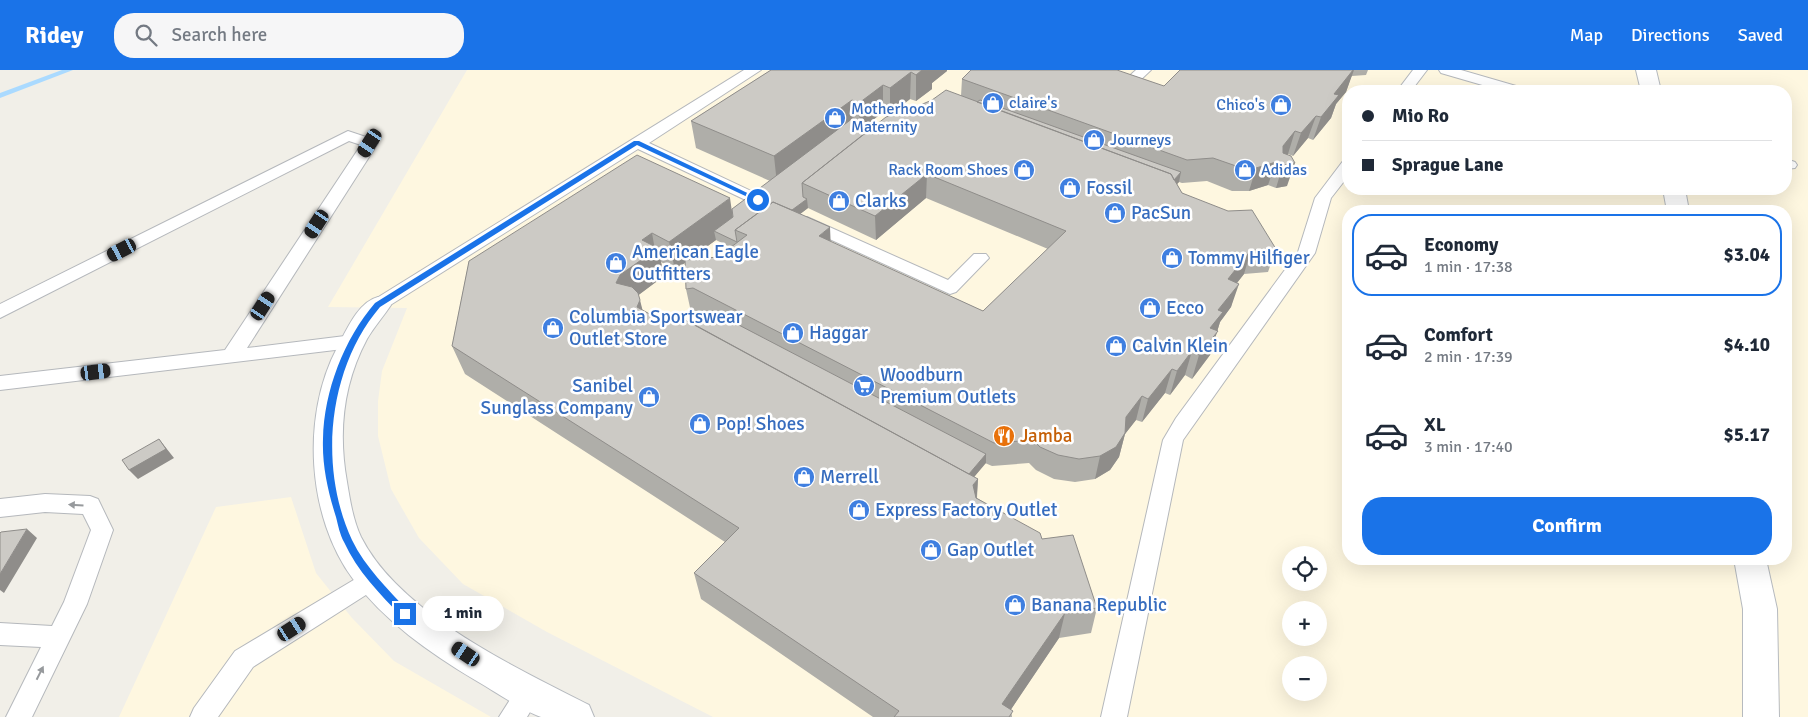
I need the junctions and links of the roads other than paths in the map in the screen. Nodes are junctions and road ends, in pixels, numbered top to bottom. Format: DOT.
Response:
graph roads {
  1 [pos="754,70"];
  2 [pos="1085,70"];
  3 [pos="1144,70"];
  4 [pos="1420,70"];
  5 [pos="1446,70"];
  6 [pos="1646,70"];
  7 [pos="1409,85"];
  8 [pos="1497,85"];
  9 [pos="1650,85"];
  10 [pos="637,142"];
  11 [pos="1342,174"];
  12 [pos="758,200"];
  13 [pos="796,217"];
  14 [pos="980,258"];
  15 [pos="378,305"];
  16 [pos="0,312"];
  17 [pos="352,342"];
  18 [pos="232,355"];
  19 [pos="0,383"];
  20 [pos="0,508"];
  21 [pos="1751,565"];
  22 [pos="372,579"];
  23 [pos="0,634"];
  24 [pos="59,637"];
  25 [pos="529,692"];
  26 [pos="18,717"];
  27 [pos="203,717"];
  28 [pos="512,717"];
  29 [pos="576,717"];
  30 [pos="1114,717"];
  31 [pos="1761,717"];
  1 -- 10 [label="lane"];
  2 -- 3 [label="lane"];
  4 -- 7 [label="lane"];
  5 -- 8 [label="lane"];
  6 -- 9 [label="street"];
  10 -- 12 [label="lane"];
  10 -- 15 [label="lane"];
  11 -- 30 [label="lane"];
  13 -- 14 [label="lane"];
  15 -- 17 [label="street"];
  16 -- 18 [label="lane"];
  17 -- 18 [label="lane"];
  17 -- 22 [label="street"];
  18 -- 19 [label="lane"];
  24 -- 20 [label="lane, one-way"];
  21 -- 31 [label="street"];
  22 -- 25 [label="street"];
  22 -- 27 [label="lane"];
  23 -- 24 [label="lane"];
  26 -- 24 [label="lane, one-way"];
  25 -- 28 [label="lane"];
  25 -- 29 [label="street"];
}
